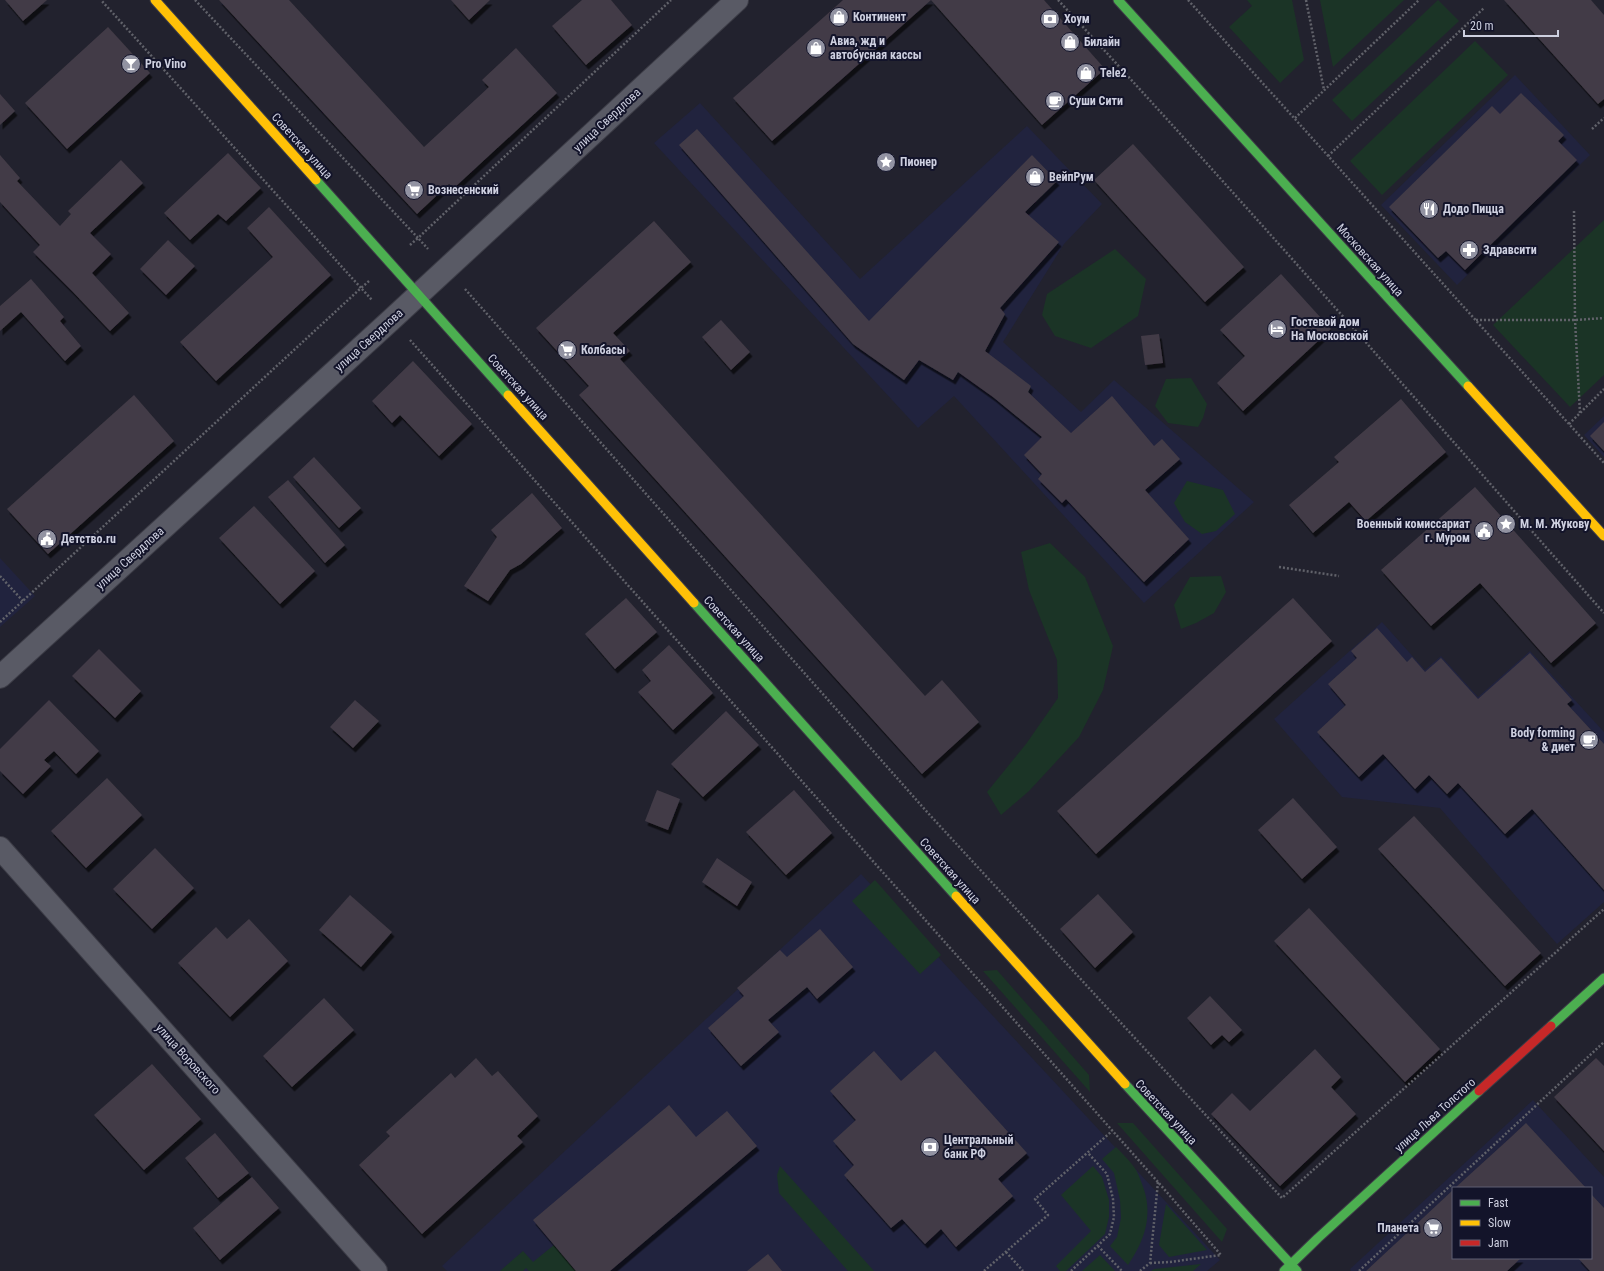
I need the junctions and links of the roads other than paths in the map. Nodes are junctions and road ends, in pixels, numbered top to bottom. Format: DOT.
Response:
graph roads {
  1 [pos="155,0"];
  2 [pos="737,0"];
  3 [pos="1118,0"];
  4 [pos="419,294"];
  5 [pos="1604,536"];
  6 [pos="0,678"];
  7 [pos="0,848"];
  8 [pos="1604,978"];
  9 [pos="1294,1268"];
  10 [pos="376,1271"];
  11 [pos="1284,1271"];
  1 -- 4 [label="street, Советская улица"];
  2 -- 4 [label="street, улица Свердлова"];
  3 -- 5 [label="street, Московская улица"];
  4 -- 6 [label="street, улица Свердлова"];
  4 -- 9 [label="street, Советская улица"];
  7 -- 10 [label="street, улица Воровского"];
  8 -- 9 [label="street, улица Льва Толстого"];
  9 -- 11 [label="street, улица Льва Толстого"];
}
